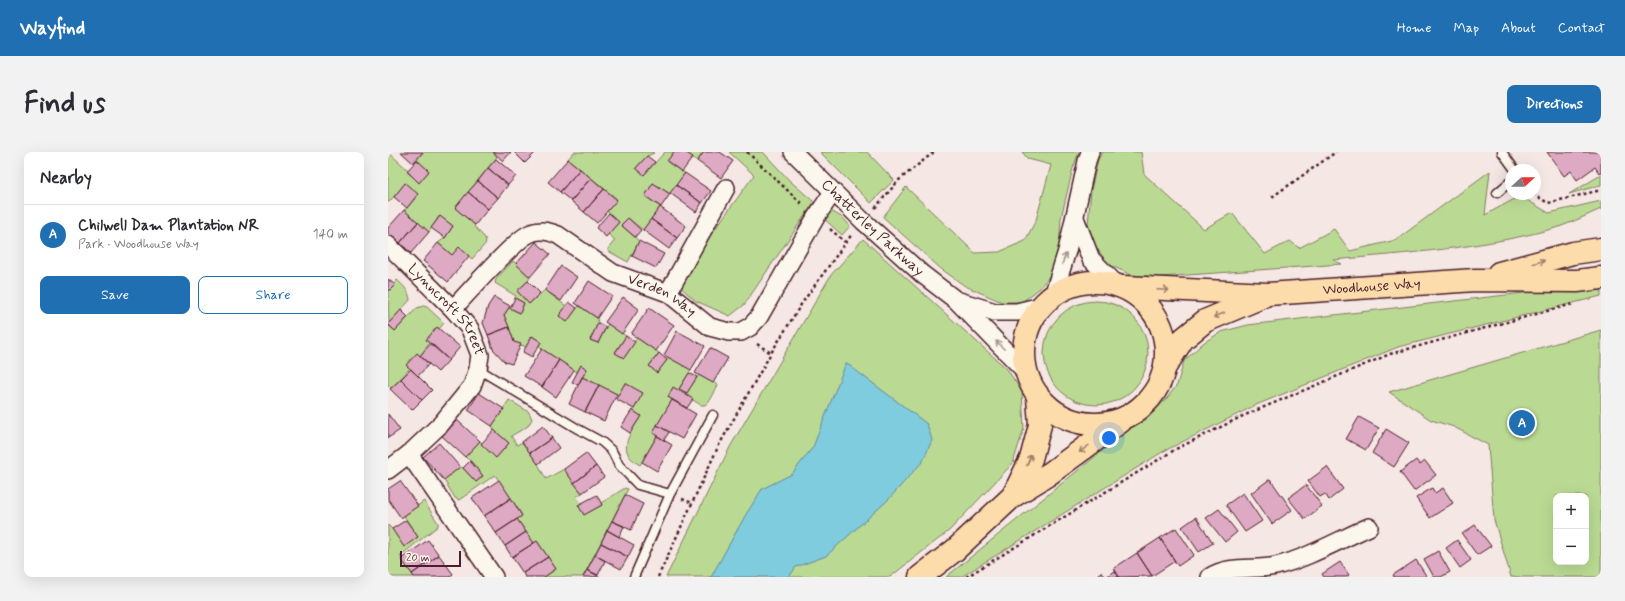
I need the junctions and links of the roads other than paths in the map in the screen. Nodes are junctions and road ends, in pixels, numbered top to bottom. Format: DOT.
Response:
graph roads {
  1 [pos="792,152"];
  2 [pos="1090,152"];
  3 [pos="1502,152"];
  4 [pos="1511,164"];
  5 [pos="1505,186"];
  6 [pos="726,188"];
  7 [pos="833,192"];
  8 [pos="1497,193"];
  9 [pos="1076,218"];
  10 [pos="388,245"];
  11 [pos="1601,249"];
  12 [pos="1601,278"];
  13 [pos="1475,280"];
  14 [pos="1120,286"];
  15 [pos="668,293"];
  16 [pos="1268,294"];
  17 [pos="957,300"];
  18 [pos="1047,301"];
  19 [pos="453,309"];
  20 [pos="1166,367"];
  21 [pos="478,369"];
  22 [pos="1027,373"];
  23 [pos="1038,397"];
  24 [pos="713,414"];
  25 [pos="1126,418"];
  26 [pos="409,454"];
  27 [pos="388,470"];
  28 [pos="670,494"];
  29 [pos="1013,496"];
  30 [pos="1369,527"];
  31 [pos="494,577"];
  32 [pos="634,577"];
  33 [pos="920,577"];
  34 [pos="1210,577"];
  1 -- 7 [label="street, Chatterley Parkway"];
  2 -- 9 [label="street"];
  3 -- 4 [label="lane"];
  5 -- 8 [label="lane"];
  6 -- 15 [label="street"];
  7 -- 15 [label="street, Verden Way"];
  7 -- 17 [label="street, Chatterley Parkway"];
  9 -- 14 [label="street"];
  18 -- 9 [label="street, one-way"];
  10 -- 19 [label="street, Lynncroft Street"];
  13 -- 11 [label="main road, Woodhouse Way, one-way"];
  12 -- 13 [label="main road, Woodhouse Way"];
  13 -- 16 [label="main road, Woodhouse Way"];
  14 -- 16 [label="main road, Woodhouse Way, one-way"];
  14 -- 18 [label="main road"];
  14 -- 20 [label="main road"];
  15 -- 19 [label="street, Verden Way"];
  16 -- 20 [label="main road, Woodhouse Way, one-way"];
  17 -- 18 [label="street"];
  22 -- 17 [label="street, one-way"];
  18 -- 22 [label="main road"];
  19 -- 21 [label="street, Lynncroft Street"];
  20 -- 25 [label="main road"];
  21 -- 26 [label="street, Lynncroft Street"];
  21 -- 28 [label="lane"];
  22 -- 23 [label="main road"];
  23 -- 25 [label="main road"];
  29 -- 23 [label="main road, one-way"];
  24 -- 28 [label="lane"];
  25 -- 29 [label="main road, one-way"];
  26 -- 27 [label="street, Lynncroft Street"];
  26 -- 31 [label="street"];
  28 -- 32 [label="lane"];
  29 -- 33 [label="main road"];
  30 -- 34 [label="street"];
}
